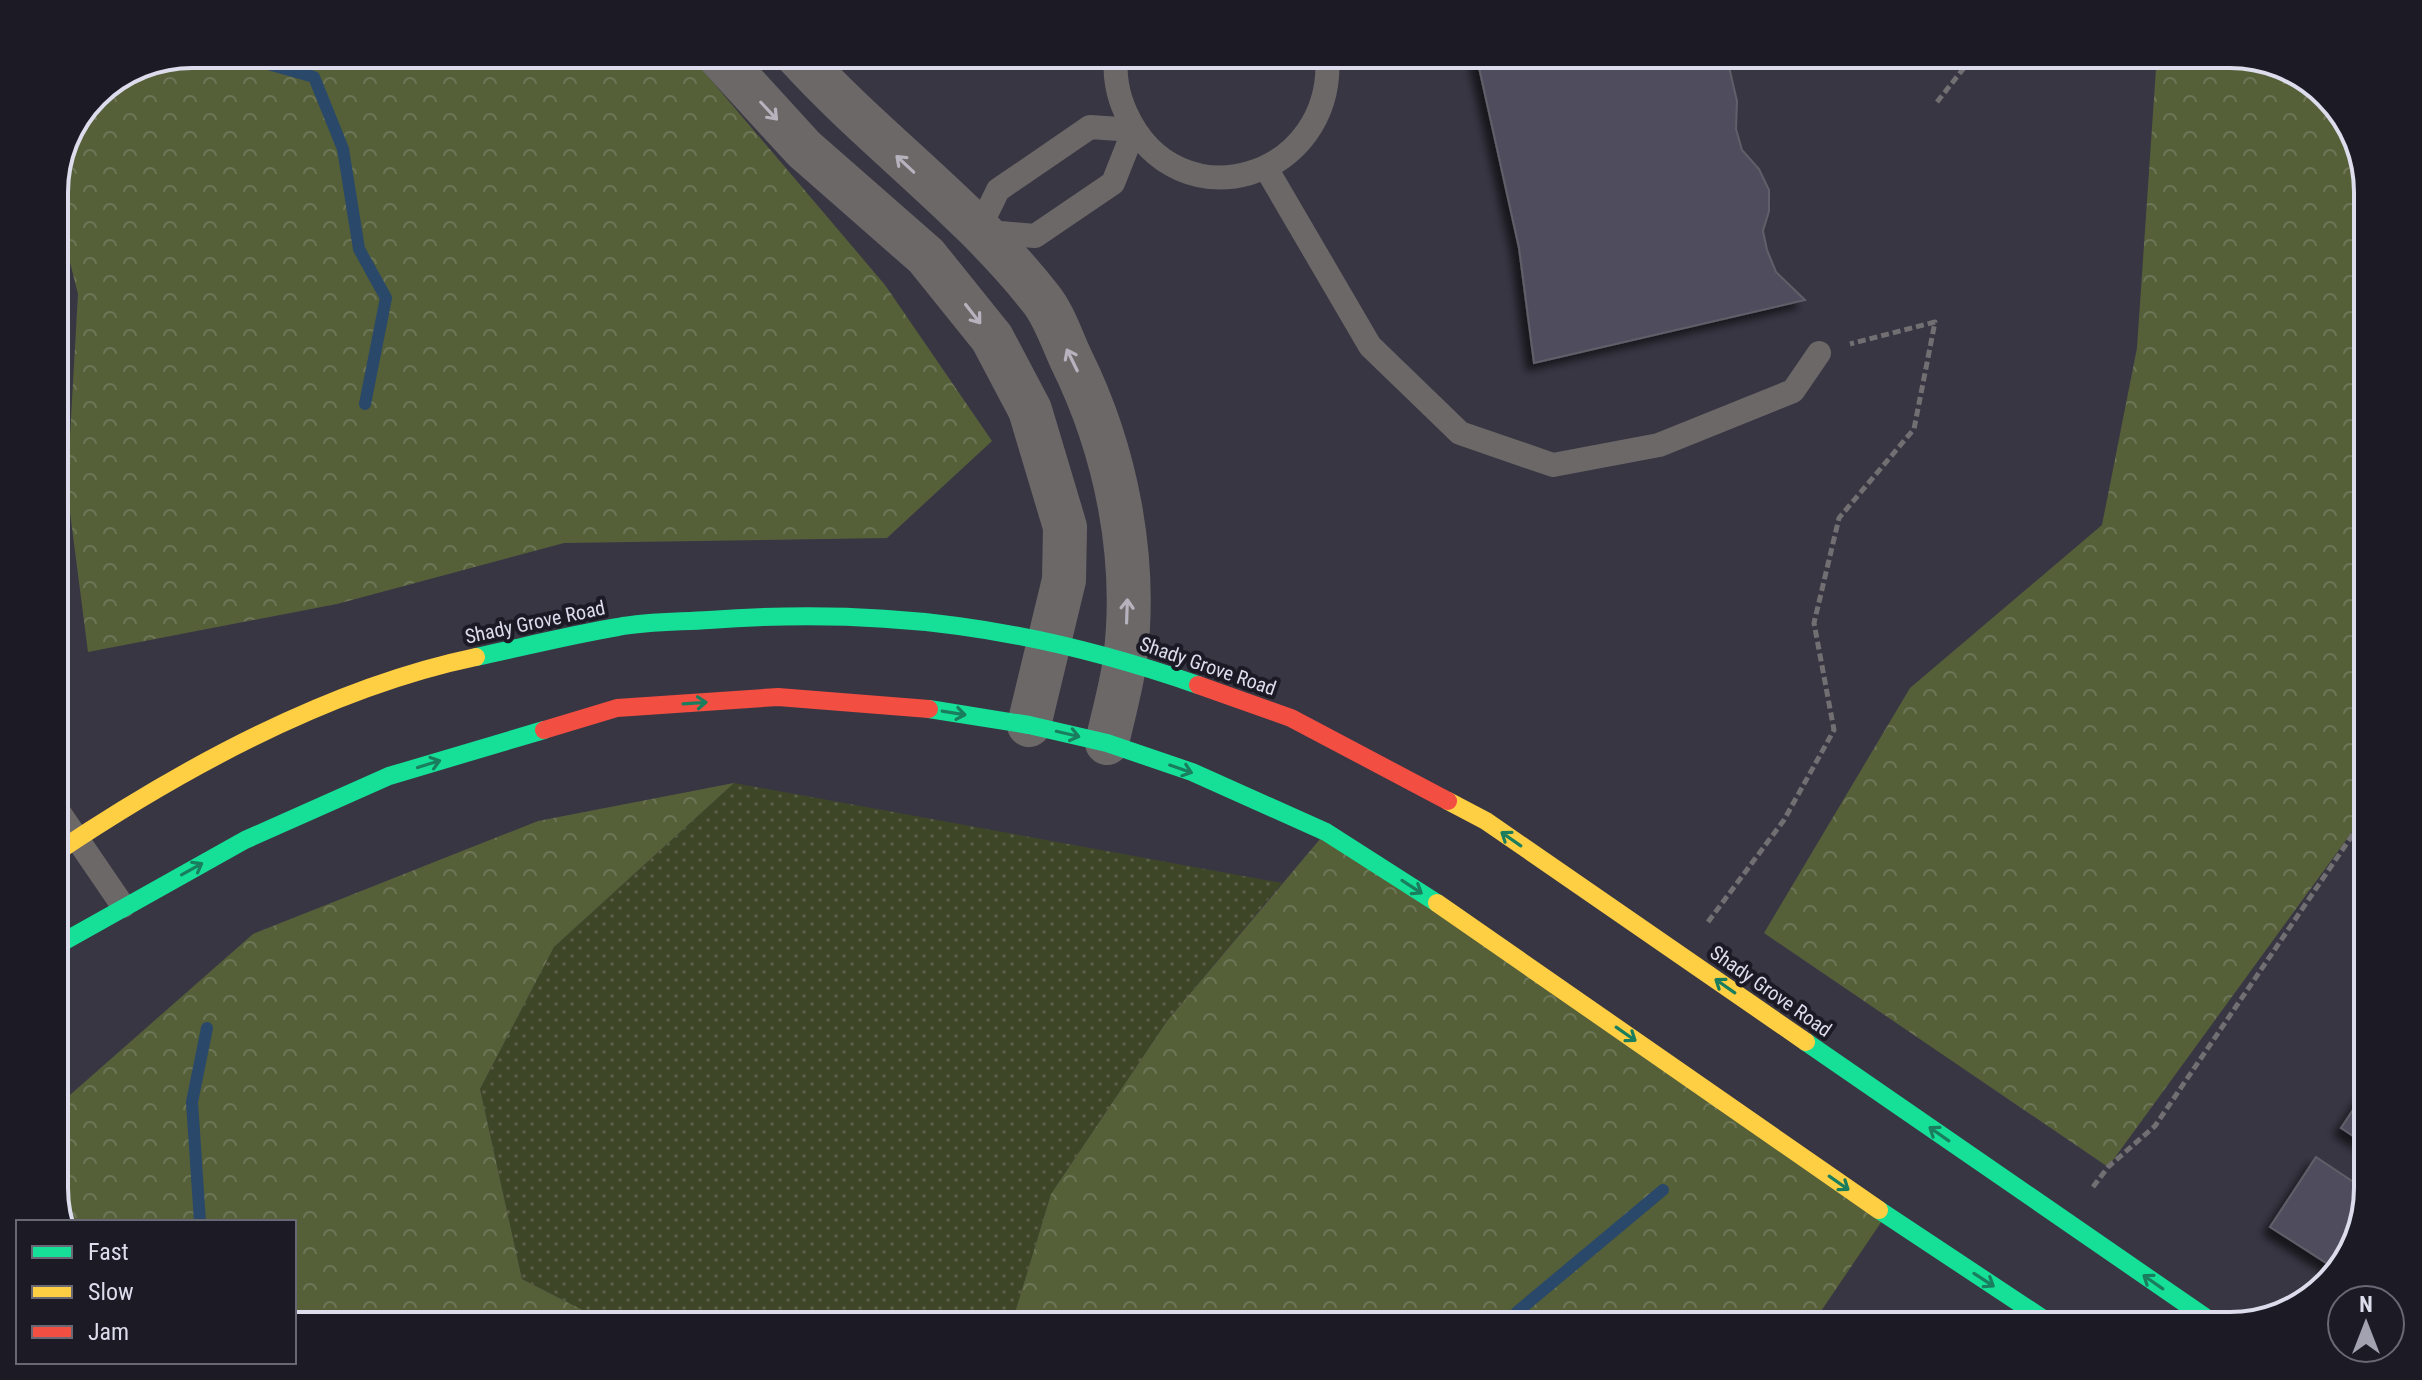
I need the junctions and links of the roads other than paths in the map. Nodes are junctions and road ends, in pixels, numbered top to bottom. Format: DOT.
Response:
graph roads {
  1 [pos="730,68"];
  2 [pos="809,68"];
  3 [pos="1117,68"];
  4 [pos="1328,68"];
  5 [pos="1134,130"];
  6 [pos="1266,168"];
  7 [pos="978,231"];
  8 [pos="937,269"];
  9 [pos="1819,353"];
  10 [pos="1050,640"];
  11 [pos="1125,660"];
  12 [pos="1029,725"];
  13 [pos="1107,743"];
  14 [pos="68,828"];
  15 [pos="75,839"];
  16 [pos="68,844"];
  17 [pos="123,906"];
  18 [pos="68,939"];
  19 [pos="2033,1312"];
  20 [pos="2198,1312"];
  1 -- 8 [label="street, one-way"];
  7 -- 2 [label="street, one-way"];
  3 -- 5 [label="lane"];
  4 -- 6 [label="lane"];
  5 -- 6 [label="lane"];
  5 -- 7 [label="lane"];
  5 -- 7 [label="lane"];
  6 -- 9 [label="lane"];
  7 -- 8 [label="street"];
  11 -- 7 [label="street, one-way"];
  8 -- 10 [label="street, one-way"];
  10 -- 11 [label="main road, Shady Grove Road"];
  10 -- 12 [label="street"];
  10 -- 15 [label="main road, Shady Grove Road"];
  11 -- 13 [label="street"];
  20 -- 11 [label="main road, Shady Grove Road, one-way"];
  12 -- 13 [label="main road, one-way"];
  17 -- 12 [label="main road, one-way"];
  13 -- 19 [label="main road, one-way"];
  14 -- 15 [label="lane"];
  15 -- 16 [label="main road, Shady Grove Road"];
  15 -- 17 [label="lane"];
  17 -- 18 [label="main road"];
}
